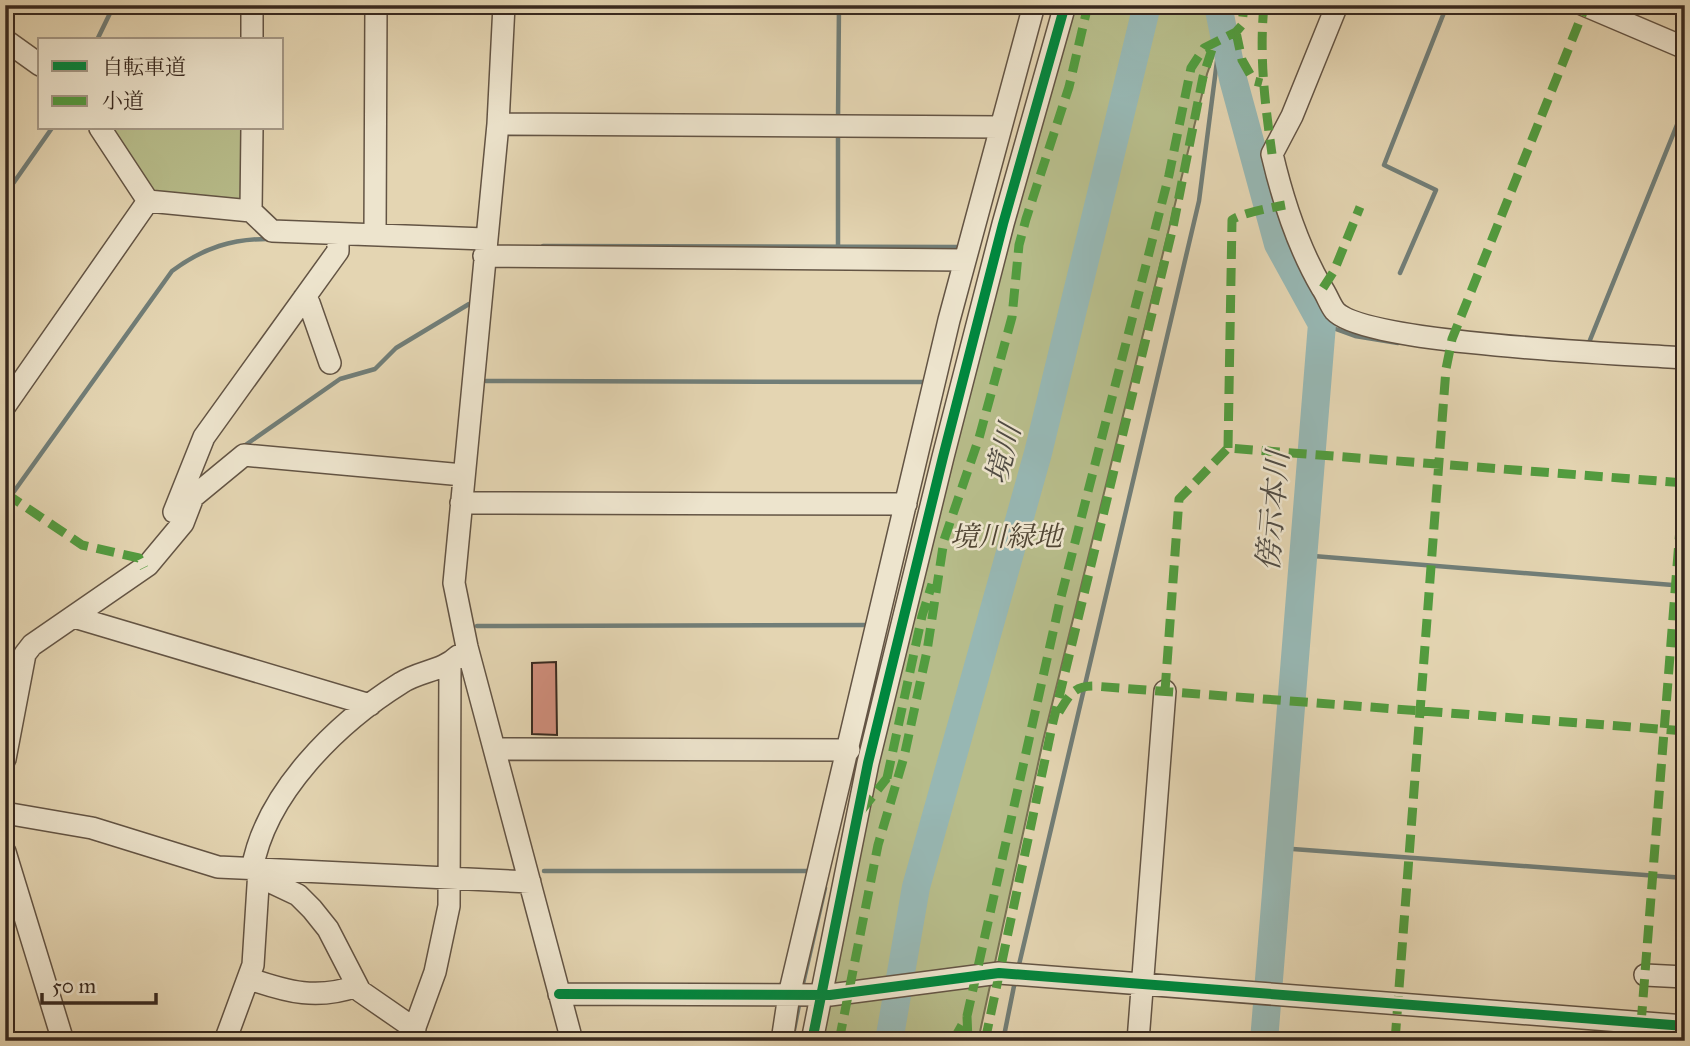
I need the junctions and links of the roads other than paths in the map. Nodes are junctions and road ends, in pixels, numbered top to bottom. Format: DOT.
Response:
graph roads {
  1 [pos="252,5"];
  2 [pos="376,5"];
  3 [pos="504,5"];
  4 [pos="1034,5"];
  5 [pos="1066,5"];
  6 [pos="1337,5"];
  7 [pos="1584,5"];
  8 [pos="252,38"];
  9 [pos="5,40"];
  10 [pos="1685,48"];
  11 [pos="38,64"];
  12 [pos="498,124"];
  13 [pos="1001,127"];
  14 [pos="101,130"];
  15 [pos="252,130"];
  16 [pos="148,201"];
  17 [pos="251,211"];
  18 [pos="338,234"];
  19 [pos="375,235"];
  20 [pos="484,247"];
  21 [pos="964,260"];
  22 [pos="304,298"];
  23 [pos="1685,358"];
  24 [pos="330,363"];
  25 [pos="5,406"];
  26 [pos="463,475"];
  27 [pos="188,494"];
  28 [pos="461,503"];
  29 [pos="906,504"];
  30 [pos="139,558"];
  31 [pos="74,617"];
  32 [pos="467,647"];
  33 [pos="450,664"];
  34 [pos="1165,691"];
  35 [pos="370,705"];
  36 [pos="496,750"];
  37 [pos="849,750"];
  38 [pos="5,759"];
  39 [pos="5,813"];
  40 [pos="5,852"];
  41 [pos="256,872"];
  42 [pos="450,877"];
  43 [pos="530,882"];
  44 [pos="1644,975"];
  45 [pos="1685,977"];
  46 [pos="250,979"];
  47 [pos="1143,984"];
  48 [pos="357,986"];
  49 [pos="559,995"];
  50 [pos="789,995"];
  51 [pos="822,995"];
  52 [pos="1685,1026"];
  53 [pos="1640,1032"];
  54 [pos="413,1035"];
  55 [pos="63,1041"];
  56 [pos="225,1041"];
  57 [pos="572,1041"];
  58 [pos="782,1041"];
  59 [pos="812,1041"];
  60 [pos="1138,1041"];
  1 -- 8 [label="street"];
  2 -- 19 [label="street"];
  3 -- 12 [label="street"];
  4 -- 13 [label="street"];
  5 -- 51 [label="street"];
  6 -- 23 [label="street"];
  7 -- 10 [label="street"];
  9 -- 11 [label="street"];
  12 -- 13 [label="street"];
  12 -- 20 [label="street"];
  13 -- 21 [label="street"];
  14 -- 16 [label="street"];
  15 -- 17 [label="street"];
  16 -- 17 [label="street"];
  16 -- 25 [label="street"];
  17 -- 18 [label="street"];
  18 -- 19 [label="street"];
  18 -- 22 [label="street"];
  19 -- 20 [label="street"];
  20 -- 21 [label="street"];
  20 -- 26 [label="street"];
  21 -- 29 [label="street"];
  22 -- 24 [label="street"];
  22 -- 27 [label="street"];
  26 -- 27 [label="street"];
  26 -- 28 [label="street"];
  27 -- 30 [label="street"];
  27 -- 31 [label="street"];
  28 -- 29 [label="street"];
  28 -- 32 [label="street"];
  29 -- 37 [label="street"];
  31 -- 35 [label="street"];
  31 -- 38 [label="street"];
  32 -- 33 [label="street"];
  32 -- 36 [label="street"];
  33 -- 35 [label="street"];
  33 -- 42 [label="street"];
  34 -- 47 [label="street"];
  35 -- 41 [label="street"];
  36 -- 37 [label="street"];
  36 -- 43 [label="street"];
  37 -- 50 [label="street"];
  39 -- 41 [label="street"];
  40 -- 55 [label="street"];
  41 -- 42 [label="street"];
  41 -- 46 [label="street"];
  41 -- 48 [label="street"];
  42 -- 43 [label="street"];
  42 -- 54 [label="street"];
  43 -- 49 [label="street"];
  44 -- 45 [label="street"];
  46 -- 48 [label="street"];
  46 -- 56 [label="street"];
  47 -- 51 [label="street"];
  47 -- 53 [label="street"];
  47 -- 60 [label="street"];
  48 -- 54 [label="street"];
  49 -- 50 [label="street"];
  49 -- 57 [label="street"];
  50 -- 51 [label="street"];
  50 -- 58 [label="street"];
  51 -- 59 [label="street"];
  52 -- 53 [label="street"];
}
